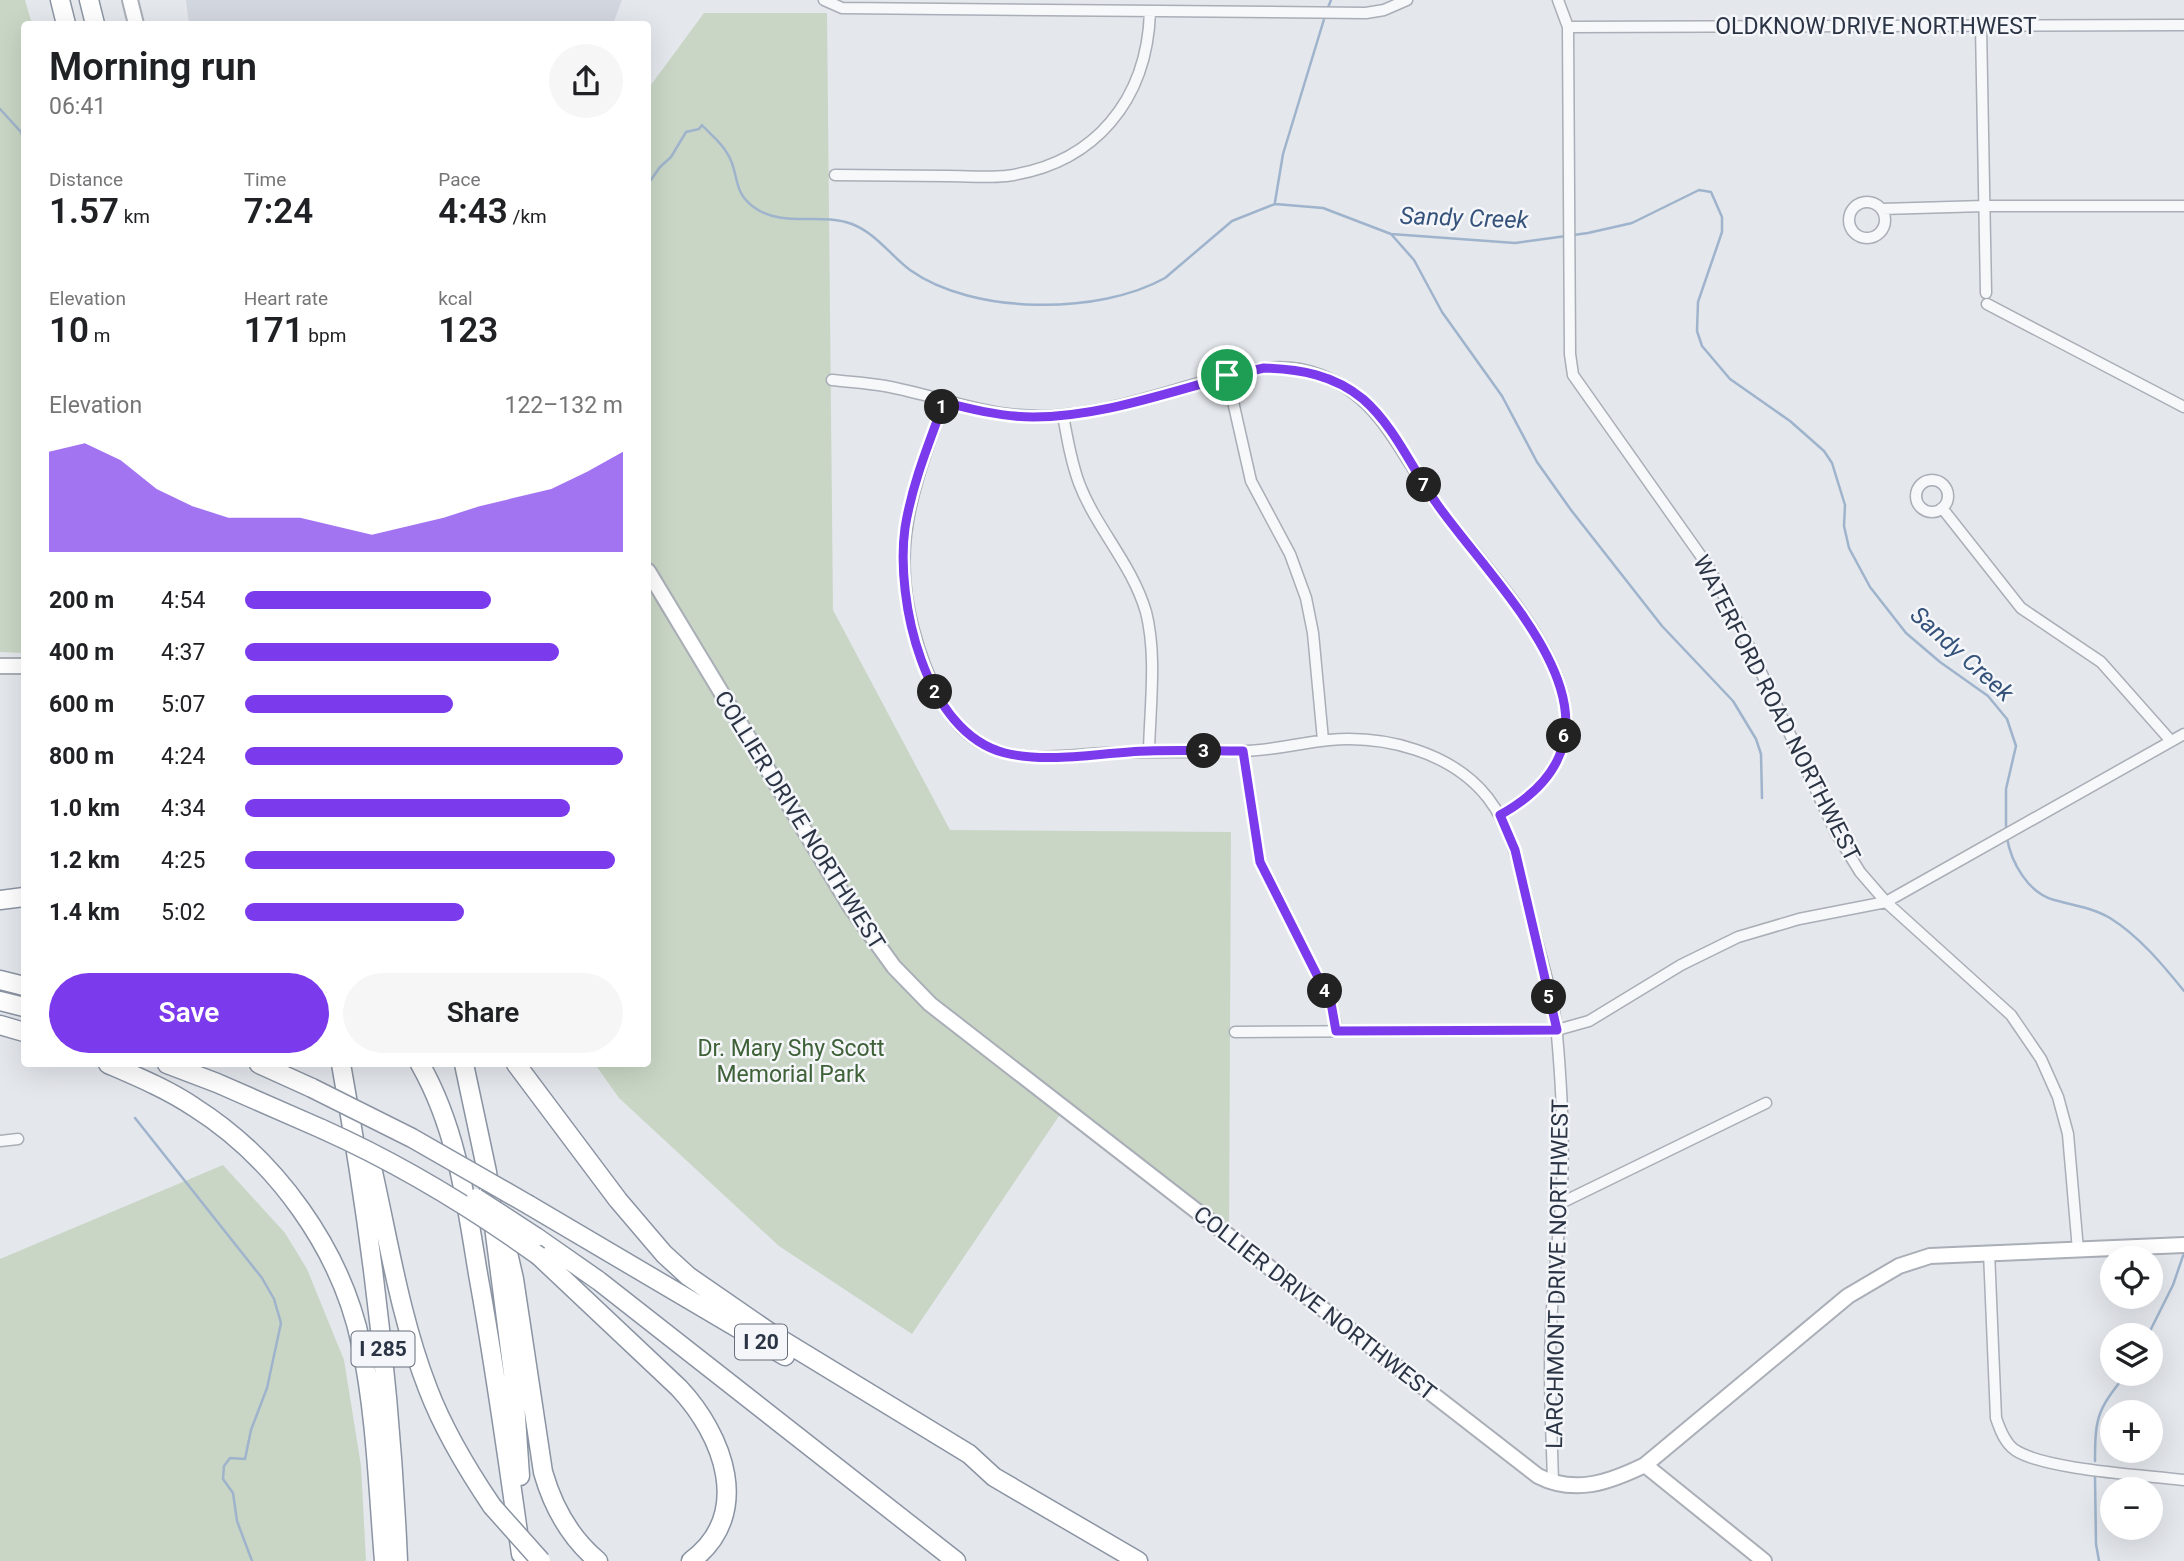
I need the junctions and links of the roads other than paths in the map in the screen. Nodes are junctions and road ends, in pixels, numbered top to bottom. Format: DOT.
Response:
graph roads {
  1 [pos="60,0"];
  2 [pos="89,0"];
  3 [pos="130,0"];
  4 [pos="824,0"];
  5 [pos="1407,0"];
  6 [pos="1558,0"];
  7 [pos="1016,5"];
  8 [pos="1150,12"];
  9 [pos="65,21"];
  10 [pos="94,21"];
  11 [pos="135,21"];
  12 [pos="2184,25"];
  13 [pos="1981,26"];
  14 [pos="1568,27"];
  15 [pos="835,175"];
  16 [pos="1984,206"];
  17 [pos="2184,206"];
  18 [pos="1882,209"];
  19 [pos="1986,293"];
  20 [pos="1987,304"];
  21 [pos="1227,375"];
  22 [pos="832,380"];
  23 [pos="944,402"];
  24 [pos="2184,407"];
  25 [pos="1063,415"];
  26 [pos="1942,508"];
  27 [pos="651,576"];
  28 [pos="0,666"];
  29 [pos="21,666"];
  30 [pos="2184,734"];
  31 [pos="1323,740"];
  32 [pos="2171,741"];
  33 [pos="1149,751"];
  34 [pos="1243,751"];
  35 [pos="1500,815"];
  36 [pos="21,898"];
  37 [pos="0,902"];
  38 [pos="1886,902"];
  39 [pos="21,903"];
  40 [pos="0,980"];
  41 [pos="21,985"];
  42 [pos="0,1001"];
  43 [pos="21,1006"];
  44 [pos="0,1013"];
  45 [pos="21,1018"];
  46 [pos="0,1025"];
  47 [pos="1557,1030"];
  48 [pos="21,1031"];
  49 [pos="1336,1031"];
  50 [pos="1235,1032"];
  51 [pos="114,1067"];
  52 [pos="175,1067"];
  53 [pos="207,1067"];
  54 [pos="266,1067"];
  55 [pos="342,1067"];
  56 [pos="421,1067"];
  57 [pos="465,1067"];
  58 [pos="518,1067"];
  59 [pos="1766,1103"];
  60 [pos="321,1121"];
  61 [pos="355,1138"];
  62 [pos="18,1139"];
  63 [pos="0,1141"];
  64 [pos="487,1172"];
  65 [pos="1561,1203"];
  66 [pos="2184,1245"];
  67 [pos="2078,1251"];
  68 [pos="1989,1252"];
  69 [pos="1645,1465"];
  70 [pos="994,1477"];
  71 [pos="2184,1480"];
  72 [pos="1553,1484"];
  73 [pos="521,1557"];
  74 [pos="384,1561"];
  75 [pos="398,1561"];
  76 [pos="541,1561"];
  77 [pos="598,1561"];
  78 [pos="691,1561"];
  79 [pos="956,1561"];
  80 [pos="1138,1561"];
  81 [pos="1765,1561"];
  1 -- 9 [label="highway"];
  2 -- 10 [label="highway"];
  3 -- 11 [label="main road"];
  4 -- 7 [label="street"];
  5 -- 8 [label="street"];
  6 -- 14 [label="street, WATERFORD ROAD NORTHWEST"];
  7 -- 8 [label="street"];
  8 -- 15 [label="street"];
  12 -- 13 [label="street, OLDKNOW DRIVE NORTHWEST"];
  13 -- 14 [label="street, OLDKNOW DRIVE NORTHWEST"];
  13 -- 16 [label="street"];
  14 -- 38 [label="street, WATERFORD ROAD NORTHWEST"];
  16 -- 17 [label="street"];
  16 -- 18 [label="street"];
  16 -- 19 [label="street"];
  20 -- 24 [label="street"];
  21 -- 25 [label="street"];
  21 -- 31 [label="street"];
  21 -- 35 [label="street"];
  22 -- 23 [label="street"];
  23 -- 25 [label="street"];
  23 -- 33 [label="street, LARCHMONT DRIVE NORTHWEST"];
  25 -- 33 [label="street"];
  26 -- 32 [label="street"];
  27 -- 72 [label="main road, COLLIER DRIVE NORTHWEST"];
  28 -- 29 [label="main road"];
  30 -- 32 [label="street"];
  31 -- 34 [label="street, LARCHMONT DRIVE NORTHWEST"];
  31 -- 35 [label="street, LARCHMONT DRIVE NORTHWEST"];
  32 -- 38 [label="street"];
  33 -- 34 [label="street, LARCHMONT DRIVE NORTHWEST"];
  34 -- 49 [label="street"];
  35 -- 47 [label="street, LARCHMONT DRIVE NORTHWEST"];
  36 -- 37 [label="highway"];
  37 -- 39 [label="highway"];
  38 -- 47 [label="street"];
  38 -- 67 [label="street, WATERFORD ROAD NORTHWEST"];
  40 -- 41 [label="highway"];
  42 -- 43 [label="highway"];
  44 -- 45 [label="highway"];
  46 -- 48 [label="highway"];
  47 -- 49 [label="street"];
  47 -- 65 [label="street, LARCHMONT DRIVE NORTHWEST"];
  49 -- 50 [label="street"];
  51 -- 74 [label="highway"];
  52 -- 60 [label="highway"];
  53 -- 60 [label="highway, I 20"];
  54 -- 70 [label="highway, I 20, bridge"];
  55 -- 61 [label="highway, I 285"];
  56 -- 73 [label="highway"];
  57 -- 64 [label="highway"];
  58 -- 70 [label="highway"];
  59 -- 65 [label="street"];
  60 -- 78 [label="highway, bridge"];
  60 -- 79 [label="highway, I 20, bridge"];
  61 -- 75 [label="highway, I 285"];
  61 -- 76 [label="highway, bridge"];
  62 -- 63 [label="street"];
  64 -- 73 [label="highway"];
  64 -- 77 [label="highway"];
  65 -- 72 [label="street, LARCHMONT DRIVE NORTHWEST"];
  66 -- 67 [label="main road, COLLIER DRIVE NORTHWEST"];
  67 -- 68 [label="main road, COLLIER DRIVE NORTHWEST"];
  68 -- 69 [label="main road, COLLIER DRIVE NORTHWEST"];
  68 -- 71 [label="street"];
  69 -- 72 [label="main road, COLLIER DRIVE NORTHWEST"];
  69 -- 81 [label="main road"];
  70 -- 80 [label="highway, I 20"];
}
